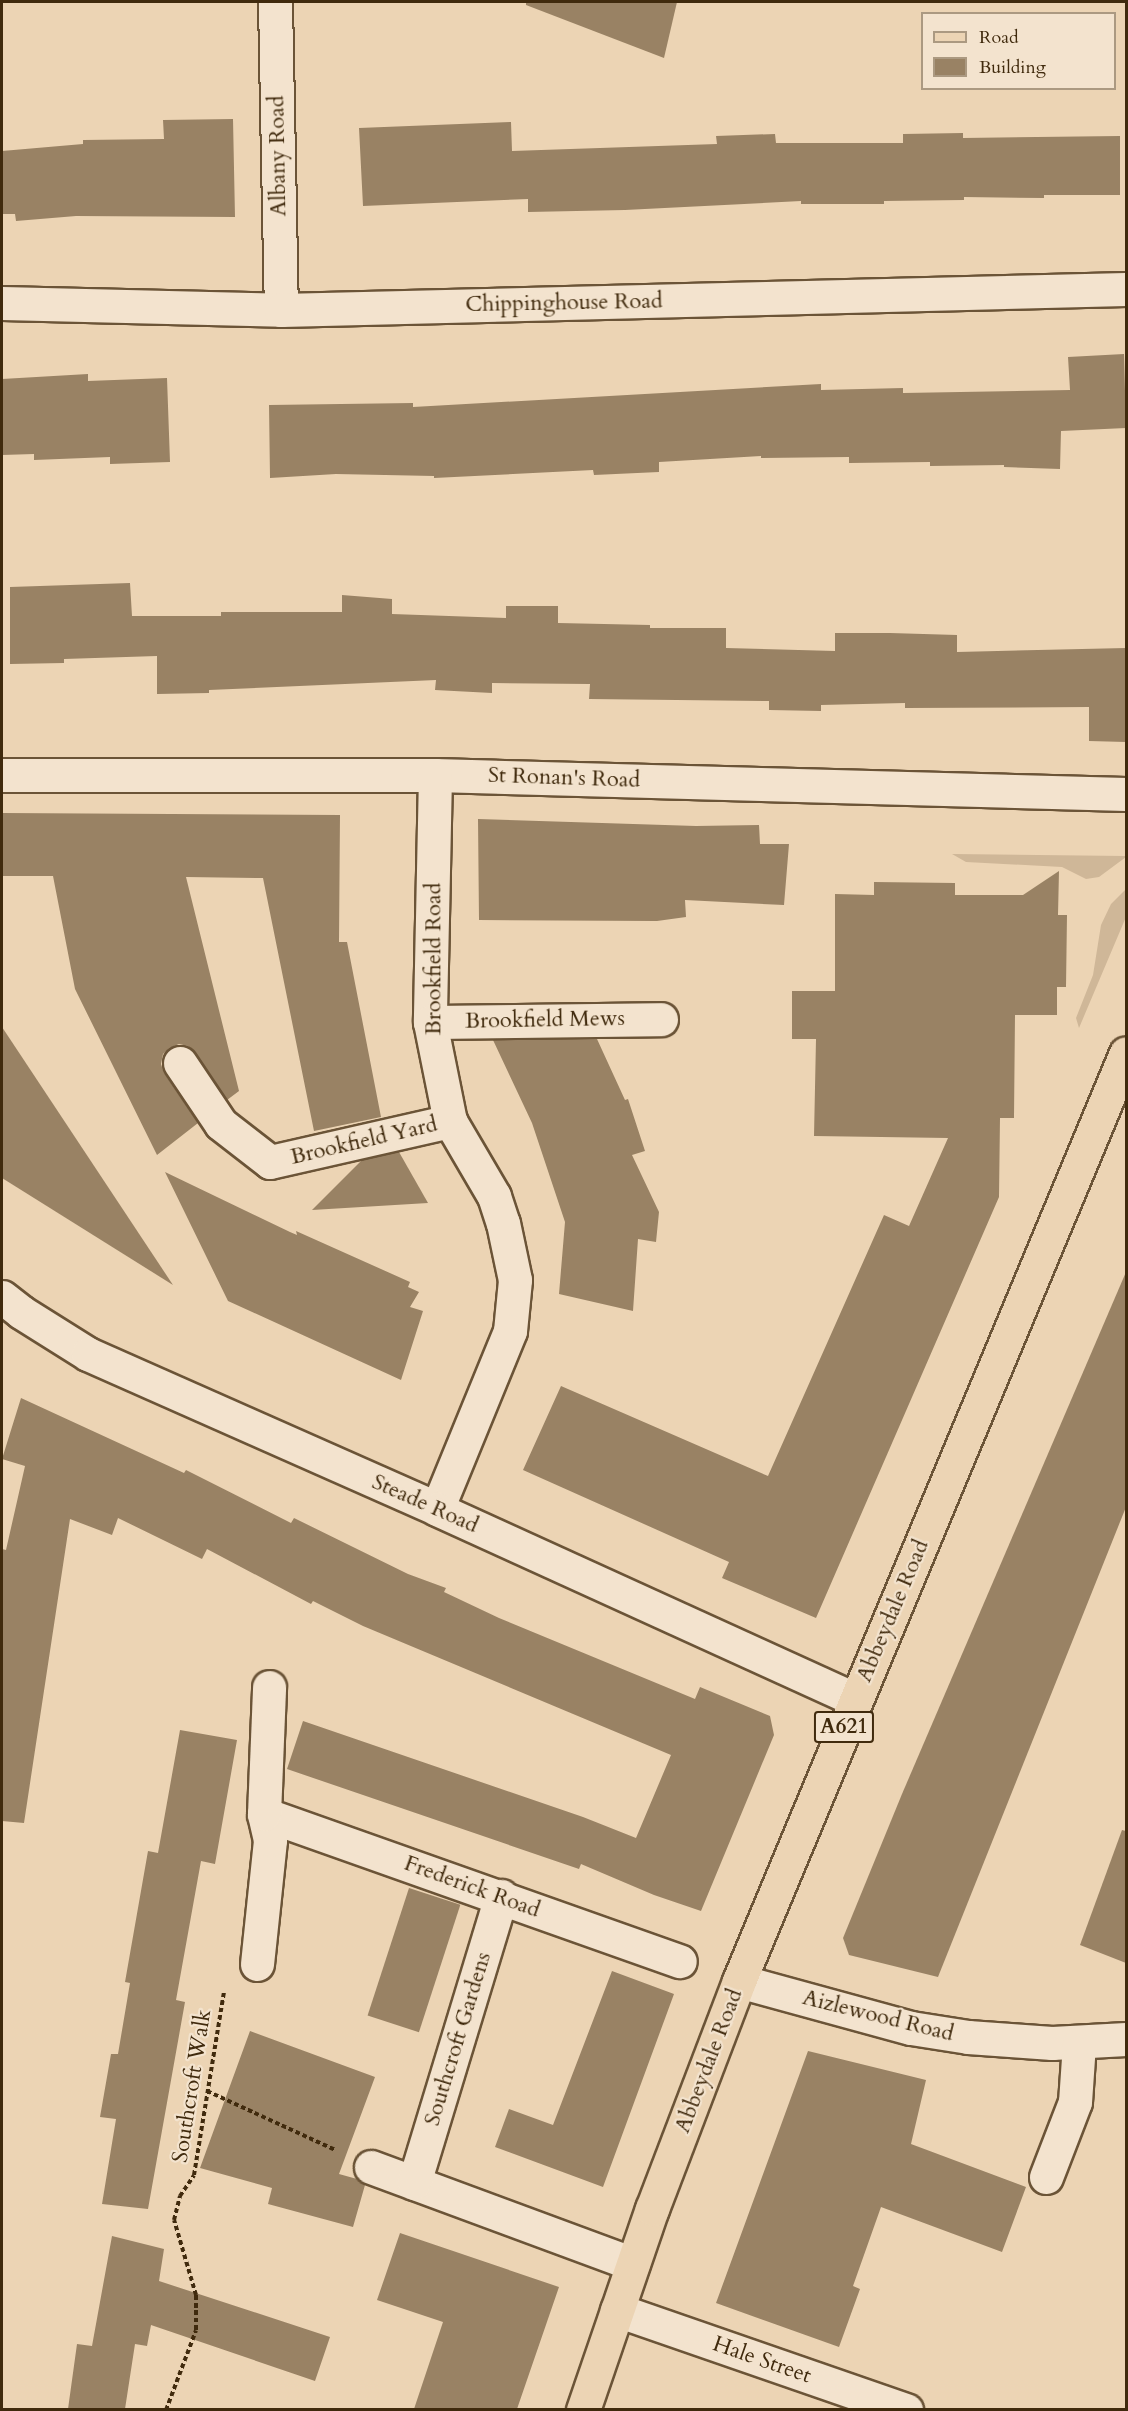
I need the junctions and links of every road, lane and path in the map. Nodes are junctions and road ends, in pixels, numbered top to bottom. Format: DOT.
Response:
graph roads {
  1 [pos="275,2"];
  2 [pos="1126,289"];
  3 [pos="2,303"];
  4 [pos="281,310"];
  5 [pos="2,775"];
  6 [pos="435,775"];
  7 [pos="1126,794"];
  8 [pos="661,1019"];
  9 [pos="430,1022"];
  10 [pos="1126,1053"];
  11 [pos="180,1063"];
  12 [pos="450,1121"];
  13 [pos="2,1297"];
  14 [pos="437,1509"];
  15 [pos="269,1687"];
  16 [pos="856,1700"];
  17 [pos="264,1814"];
  18 [pos="501,1896"];
  19 [pos="680,1961"];
  20 [pos="257,1964"];
  21 [pos="739,1981"];
  22 [pos="1126,2039"];
  23 [pos="1079,2043"];
  24 [pos="207,2091"];
  25 [pos="371,2167"];
  26 [pos="1046,2177"];
  27 [pos="414,2182"];
  28 [pos="633,2264"];
  29 [pos="617,2310"];
  30 [pos="166,2409"];
  31 [pos="583,2409"];
  32 [pos="906,2409"];
  1 -- 4 [label="street, Albany Road"];
  2 -- 4 [label="street, Chippinghouse Road"];
  3 -- 4 [label="street, Chippinghouse Road"];
  5 -- 6 [label="street, St Ronan's Road"];
  6 -- 7 [label="street, St Ronan's Road"];
  6 -- 9 [label="street, Brookfield Road"];
  8 -- 9 [label="street, Brookfield Mews"];
  9 -- 12 [label="street, Brookfield Road"];
  10 -- 16 [label="main road, Abbeydale Road / A621"];
  11 -- 12 [label="street, Brookfield Yard"];
  12 -- 14 [label="street, Brookfield Road"];
  13 -- 14 [label="street, Steade Road"];
  14 -- 16 [label="street, Steade Road"];
  15 -- 17 [label="street"];
  16 -- 21 [label="main road, Abbeydale Road / A621"];
  17 -- 18 [label="street, Frederick Road"];
  17 -- 20 [label="street"];
  18 -- 19 [label="street, Frederick Road"];
  18 -- 27 [label="street, Southcroft Gardens"];
  20 -- 24 [label="path, Southcroft Walk"];
  21 -- 23 [label="street, Aizlewood Road"];
  21 -- 28 [label="main road, Abbeydale Road / A621"];
  22 -- 23 [label="street, Aizlewood Road"];
  23 -- 26 [label="street"];
  24 -- 25 [label="path"];
  24 -- 30 [label="path, Southcroft Walk"];
  25 -- 27 [label="street"];
  27 -- 28 [label="street"];
  28 -- 29 [label="main road, Abbeydale Road / A621"];
  29 -- 31 [label="main road, Abbeydale Road / A621"];
  29 -- 32 [label="street, Hale Street"];
}
